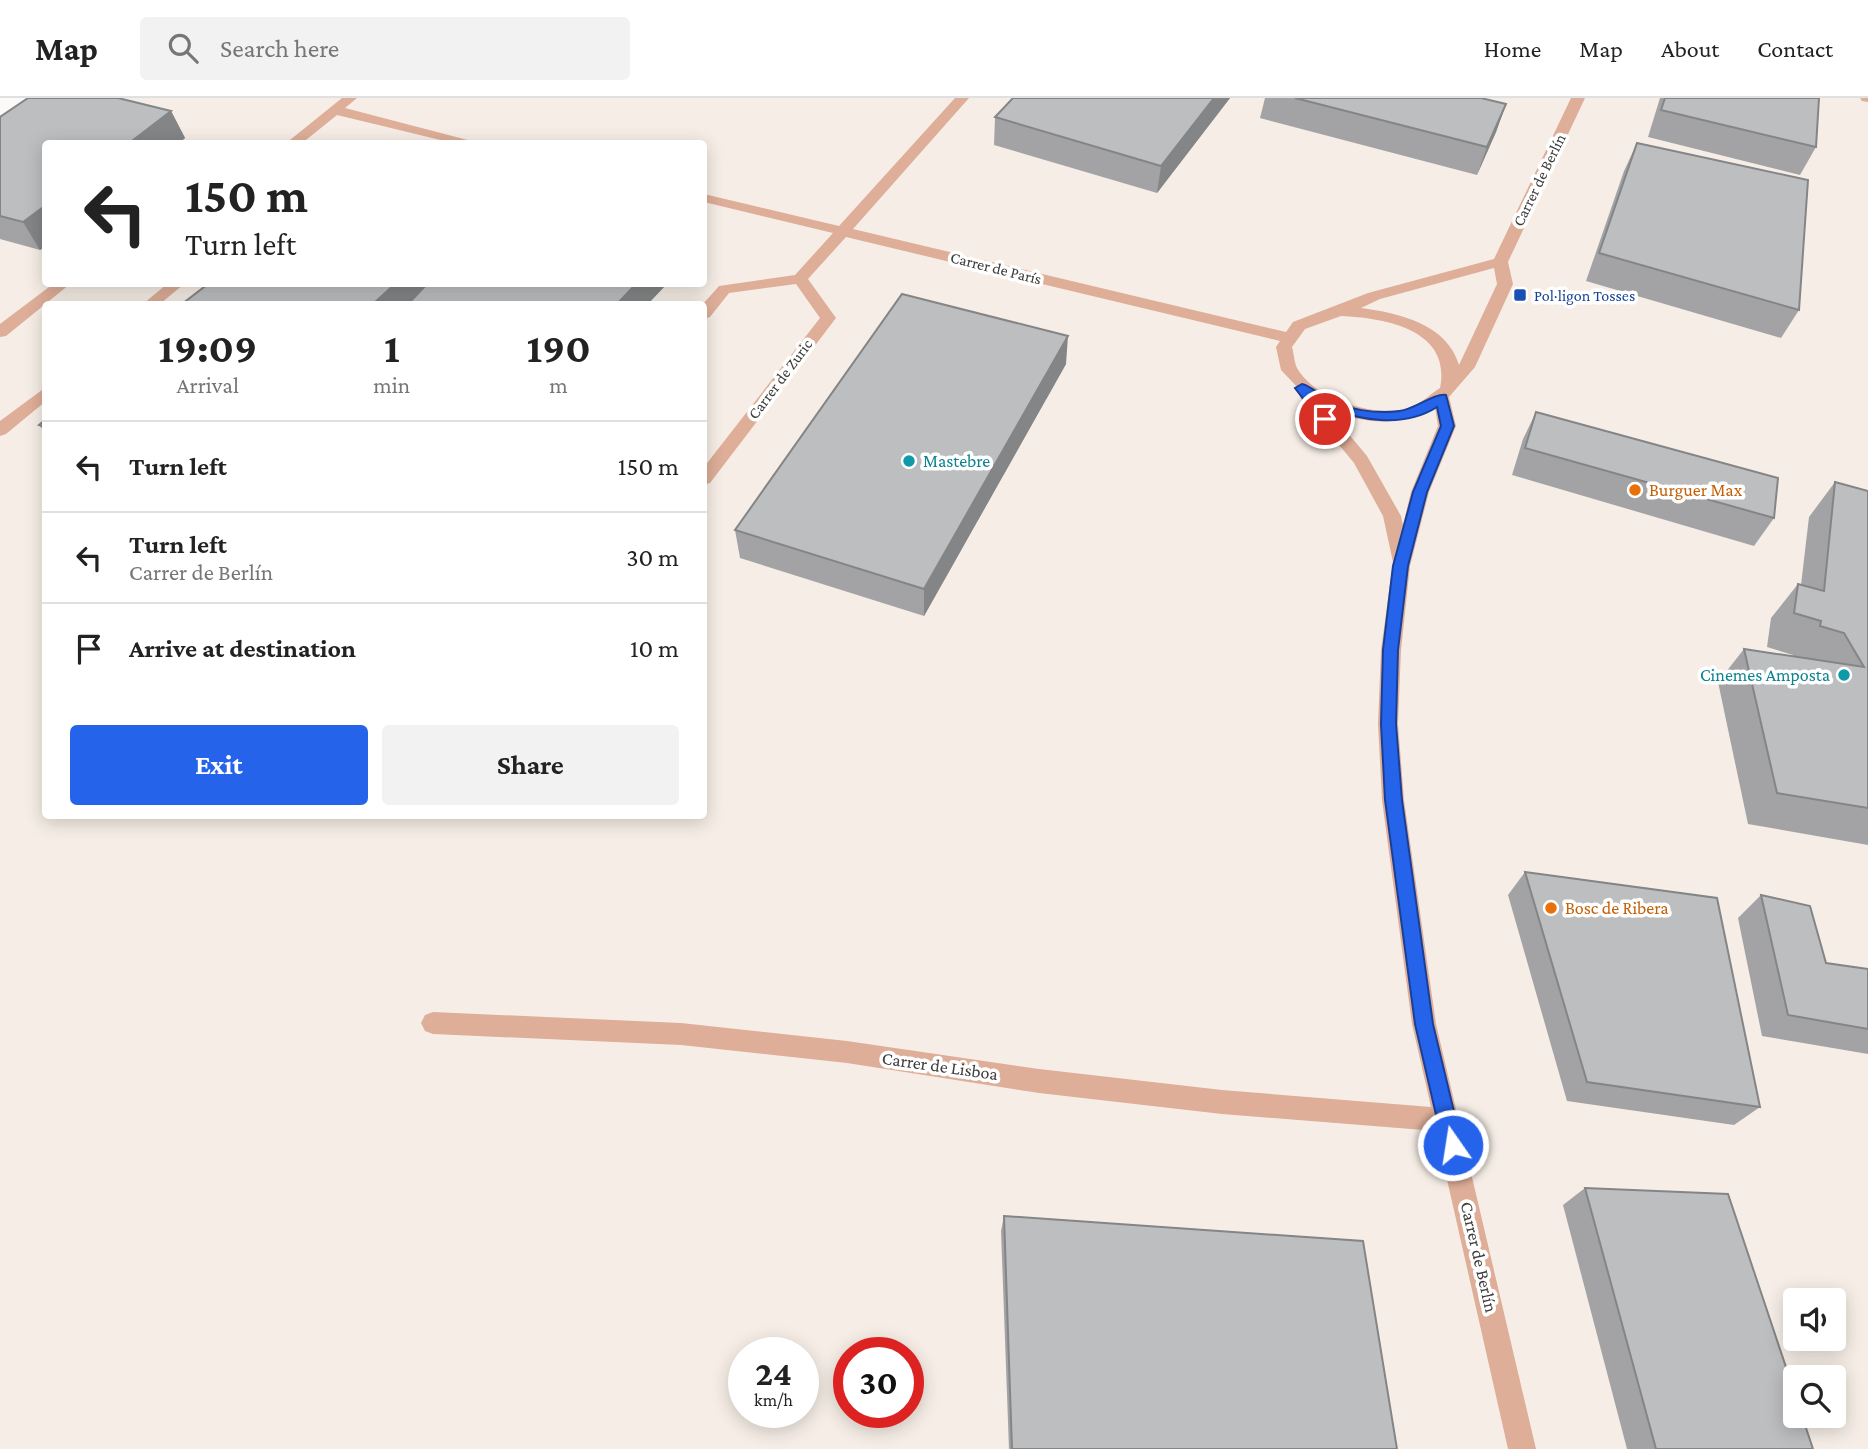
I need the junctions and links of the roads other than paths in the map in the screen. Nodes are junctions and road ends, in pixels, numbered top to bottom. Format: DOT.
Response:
graph roads {
  1 [pos="351,98"];
  2 [pos="962,98"];
  3 [pos="1578,98"];
  4 [pos="335,110"];
  5 [pos="297,140"];
  6 [pos="459,140"];
  7 [pos="707,199"];
  8 [pos="841,231"];
  9 [pos="1500,262"];
  10 [pos="800,279"];
  11 [pos="58,287"];
  12 [pos="172,287"];
  13 [pos="155,301"];
  14 [pos="707,310"];
  15 [pos="1340,311"];
  16 [pos="0,332"];
  17 [pos="1288,338"];
  18 [pos="1302,388"];
  19 [pos="1446,390"];
  20 [pos="42,395"];
  21 [pos="0,430"];
  22 [pos="707,475"];
  23 [pos="1401,566"];
  24 [pos="433,1023"];
  25 [pos="1447,1120"];
  26 [pos="1521,1449"];
  1 -- 4 [label="street"];
  2 -- 8 [label="street"];
  3 -- 9 [label="street, Carrer de Berlín"];
  4 -- 5 [label="street"];
  4 -- 6 [label="street"];
  7 -- 8 [label="street, Carrer de París"];
  8 -- 10 [label="street"];
  8 -- 17 [label="street, Carrer de París"];
  9 -- 15 [label="street"];
  9 -- 19 [label="street, Carrer de Berlín"];
  10 -- 14 [label="street"];
  10 -- 22 [label="street, Carrer de Zuric"];
  11 -- 16 [label="street"];
  12 -- 13 [label="street"];
  15 -- 17 [label="street"];
  15 -- 19 [label="street"];
  17 -- 18 [label="street"];
  18 -- 19 [label="street"];
  18 -- 23 [label="street, Carrer de Berlín"];
  19 -- 23 [label="street, Carrer de Berlín"];
  20 -- 21 [label="street"];
  23 -- 25 [label="street, Carrer de Berlín"];
  24 -- 25 [label="street, Carrer de Lisboa"];
  25 -- 26 [label="street, Carrer de Berlín"];
}
